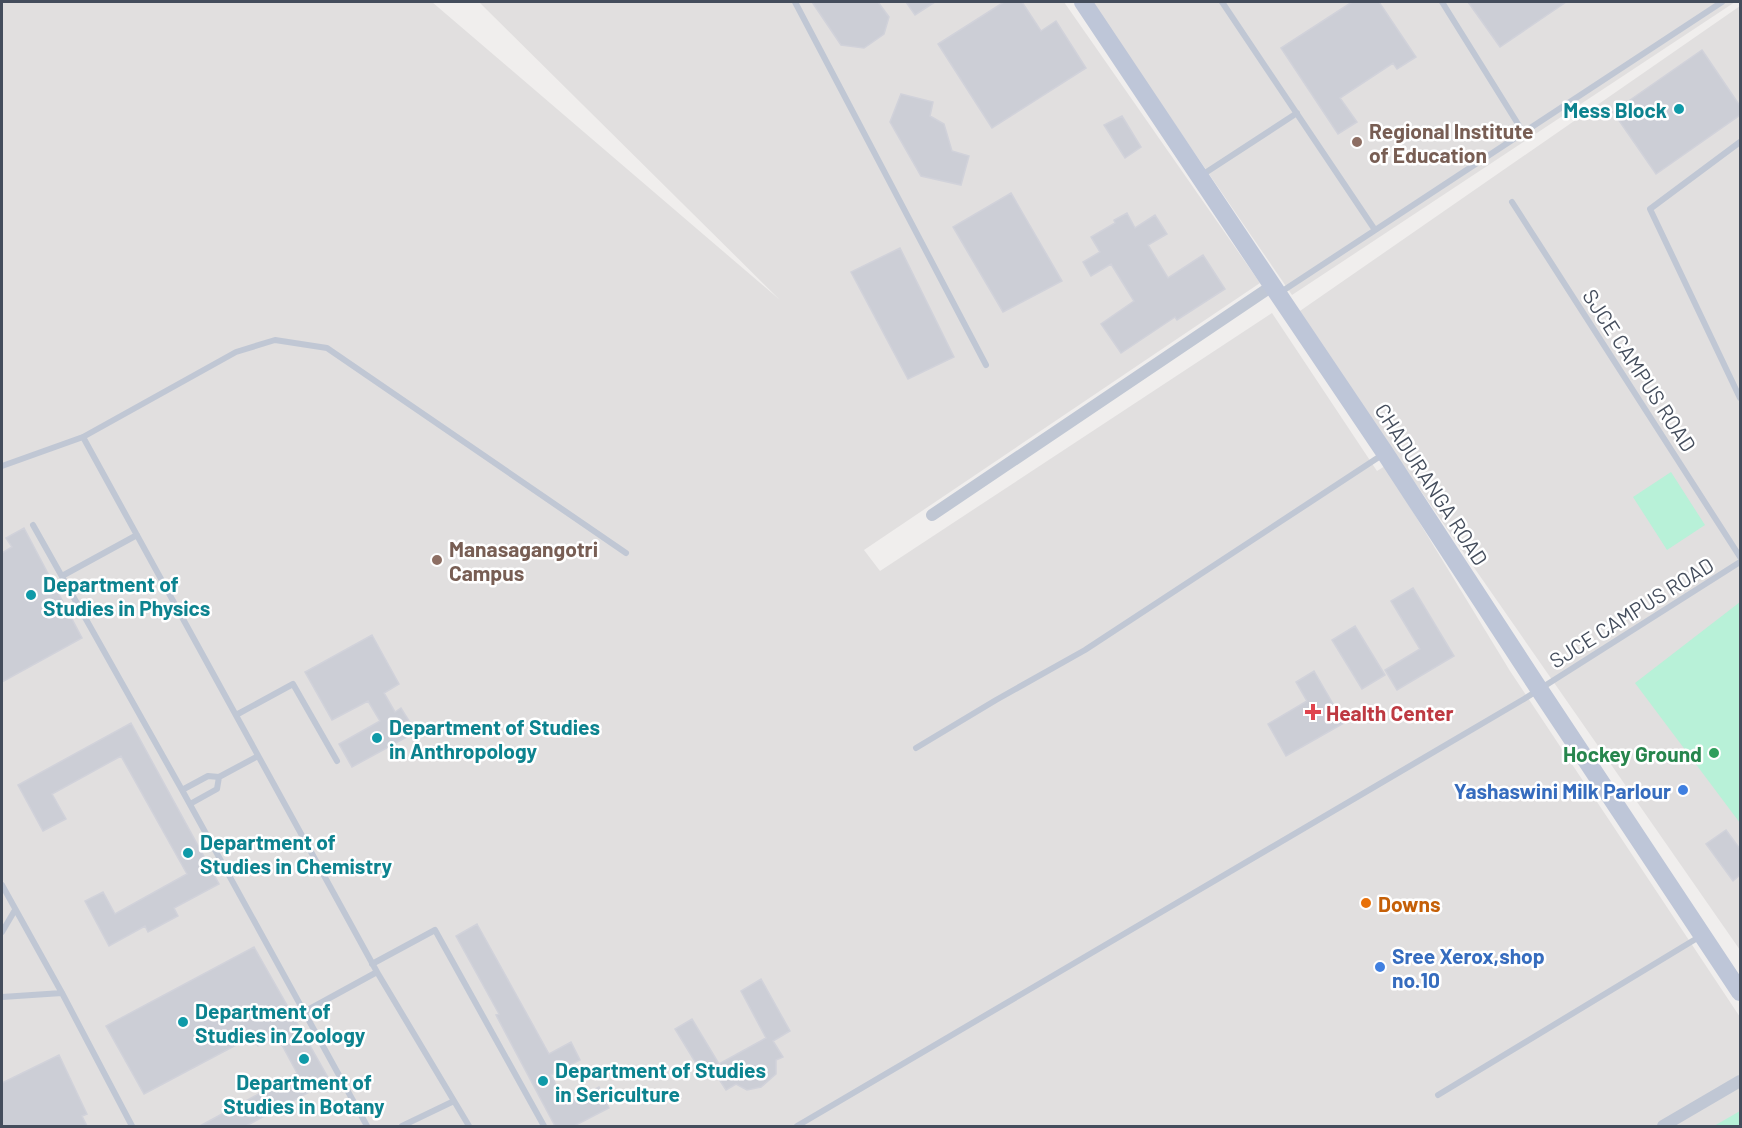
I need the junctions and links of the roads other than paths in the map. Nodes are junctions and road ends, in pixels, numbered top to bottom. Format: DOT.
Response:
graph roads {
  1 [pos="795,2"];
  2 [pos="1083,2"];
  3 [pos="1222,2"];
  4 [pos="1442,2"];
  5 [pos="1722,2"];
  6 [pos="1297,113"];
  7 [pos="1523,132"];
  8 [pos="1740,142"];
  9 [pos="1200,177"];
  10 [pos="1512,202"];
  11 [pos="1375,230"];
  12 [pos="1275,290"];
  13 [pos="986,366"];
  14 [pos="1740,398"];
  15 [pos="83,437"];
  16 [pos="1385,453"];
  17 [pos="2,466"];
  18 [pos="932,515"];
  19 [pos="33,525"];
  20 [pos="136,535"];
  21 [pos="626,553"];
  22 [pos="1740,556"];
  23 [pos="1740,562"];
  24 [pos="62,576"];
  25 [pos="1539,689"];
  26 [pos="236,715"];
  27 [pos="916,748"];
  28 [pos="258,756"];
  29 [pos="337,760"];
  30 [pos="219,777"];
  31 [pos="182,789"];
  32 [pos="190,804"];
  33 [pos="2,885"];
  34 [pos="15,910"];
  35 [pos="2,932"];
  36 [pos="1702,935"];
  37 [pos="372,964"];
  38 [pos="377,972"];
  39 [pos="1740,992"];
  40 [pos="62,993"];
  41 [pos="2,997"];
  42 [pos="304,1012"];
  43 [pos="1740,1081"];
  44 [pos="1438,1095"];
  45 [pos="454,1101"];
  46 [pos="132,1126"];
  47 [pos="367,1126"];
  48 [pos="402,1126"];
  49 [pos="469,1126"];
  50 [pos="544,1126"];
  51 [pos="797,1126"];
  52 [pos="1663,1126"];
  1 -- 13 [label="lane"];
  2 -- 9 [label="street, CHADURANGA ROAD"];
  3 -- 6 [label="lane"];
  4 -- 7 [label="lane"];
  5 -- 7 [label="lane"];
  6 -- 9 [label="lane"];
  6 -- 11 [label="lane"];
  7 -- 11 [label="lane"];
  8 -- 14 [label="lane"];
  9 -- 12 [label="street, CHADURANGA ROAD"];
  10 -- 22 [label="lane, SJCE CAMPUS ROAD"];
  11 -- 12 [label="lane"];
  12 -- 16 [label="street, CHADURANGA ROAD"];
  12 -- 18 [label="street"];
  15 -- 17 [label="lane"];
  15 -- 20 [label="lane"];
  15 -- 21 [label="lane"];
  16 -- 25 [label="street, CHADURANGA ROAD"];
  16 -- 27 [label="lane"];
  19 -- 24 [label="lane"];
  20 -- 24 [label="lane"];
  20 -- 26 [label="lane"];
  23 -- 25 [label="lane, SJCE CAMPUS ROAD"];
  24 -- 31 [label="lane"];
  25 -- 36 [label="street, CHADURANGA ROAD"];
  25 -- 51 [label="lane, SJCE CAMPUS ROAD"];
  26 -- 28 [label="lane"];
  26 -- 29 [label="lane"];
  28 -- 30 [label="lane"];
  28 -- 37 [label="lane"];
  30 -- 31 [label="lane"];
  30 -- 32 [label="lane"];
  31 -- 32 [label="lane"];
  32 -- 42 [label="lane"];
  33 -- 34 [label="lane"];
  34 -- 35 [label="lane"];
  34 -- 40 [label="lane"];
  36 -- 39 [label="street, CHADURANGA ROAD"];
  36 -- 44 [label="lane"];
  37 -- 38 [label="lane"];
  37 -- 50 [label="lane"];
  38 -- 42 [label="lane"];
  38 -- 45 [label="lane"];
  40 -- 41 [label="lane"];
  40 -- 46 [label="lane"];
  42 -- 47 [label="lane"];
  43 -- 52 [label="street"];
  45 -- 48 [label="lane"];
  45 -- 49 [label="lane"];
}
